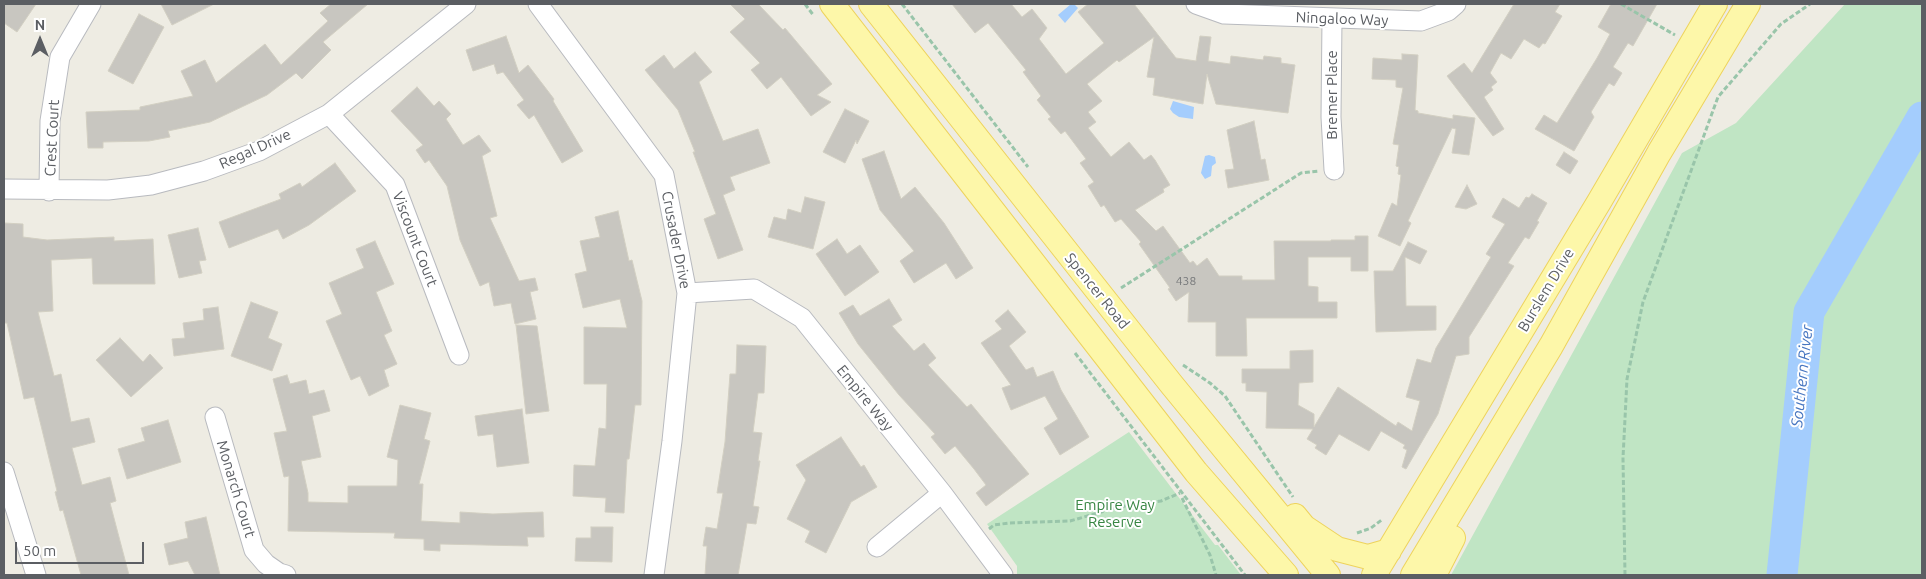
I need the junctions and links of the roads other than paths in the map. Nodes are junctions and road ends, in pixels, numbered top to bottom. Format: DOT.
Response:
graph roads {
  1 [pos="92,4"];
  2 [pos="466,4"];
  3 [pos="538,4"];
  4 [pos="871,4"];
  5 [pos="1196,4"];
  6 [pos="1456,4"];
  7 [pos="1715,4"];
  8 [pos="1748,4"];
  9 [pos="824,11"];
  10 [pos="1332,19"];
  11 [pos="330,114"];
  12 [pos="1334,170"];
  13 [pos="4,189"];
  14 [pos="49,191"];
  15 [pos="1585,285"];
  16 [pos="1106,286"];
  17 [pos="687,293"];
  18 [pos="1512,344"];
  19 [pos="459,355"];
  20 [pos="1119,373"];
  21 [pos="214,417"];
  22 [pos="1496,436"];
  23 [pos="4,472"];
  24 [pos="1250,479"];
  25 [pos="942,493"];
  26 [pos="877,547"];
  27 [pos="1389,551"];
  28 [pos="36,575"];
  29 [pos="286,575"];
  30 [pos="654,575"];
  31 [pos="1003,575"];
  32 [pos="1286,575"];
  33 [pos="1328,575"];
  34 [pos="1374,575"];
  35 [pos="1413,575"];
  36 [pos="1434,575"];
  1 -- 14 [label="street, Crest Court"];
  2 -- 11 [label="street, Regal Drive"];
  3 -- 17 [label="street, Crusader Drive"];
  4 -- 16 [label="main road, Spencer Road"];
  5 -- 10 [label="street, Ningaloo Way"];
  6 -- 10 [label="street, Ningaloo Way"];
  7 -- 18 [label="main road, Burslem Drive"];
  8 -- 15 [label="main road, Burslem Drive"];
  9 -- 20 [label="main road"];
  10 -- 12 [label="street, Bremer Place"];
  11 -- 14 [label="street, Regal Drive"];
  11 -- 19 [label="street, Viscount Court"];
  13 -- 14 [label="street, Regal Drive"];
  15 -- 18 [label="main road"];
  15 -- 22 [label="main road, Burslem Drive"];
  16 -- 20 [label="main road"];
  16 -- 24 [label="main road, Spencer Road"];
  17 -- 25 [label="street, Empire Way"];
  17 -- 30 [label="street, Crusader Drive"];
  18 -- 27 [label="main road, Burslem Drive"];
  20 -- 32 [label="main road"];
  21 -- 29 [label="street, Monarch Court"];
  22 -- 35 [label="main road, Burslem Drive"];
  22 -- 36 [label="main road"];
  23 -- 28 [label="street"];
  24 -- 27 [label="main road"];
  24 -- 33 [label="main road, Spencer Road"];
  25 -- 26 [label="street"];
  25 -- 31 [label="street, Empire Way"];
  27 -- 34 [label="main road, Burslem Drive"];
}
